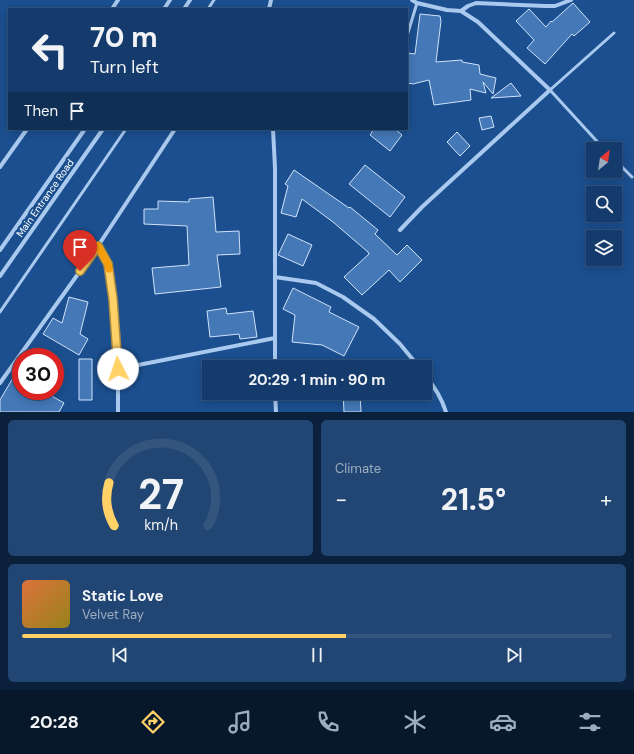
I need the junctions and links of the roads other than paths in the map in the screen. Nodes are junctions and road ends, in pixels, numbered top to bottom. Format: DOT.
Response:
graph roads {
  1 [pos="412,0"];
  2 [pos="571,0"];
  3 [pos="417,3"];
  4 [pos="461,11"];
  5 [pos="614,32"];
  6 [pos="408,33"];
  7 [pos="550,90"];
  8 [pos="26,130"];
  9 [pos="84,130"];
  10 [pos="102,130"];
  11 [pos="125,130"];
  12 [pos="174,130"];
  13 [pos="273,130"];
  14 [pos="598,142"];
  15 [pos="0,167"];
  16 [pos="622,167"];
  17 [pos="632,177"];
  18 [pos="400,230"];
  19 [pos="98,246"];
  20 [pos="0,250"];
  21 [pos="0,276"];
  22 [pos="275,277"];
  23 [pos="0,312"];
  24 [pos="275,338"];
  25 [pos="275,360"];
  26 [pos="413,360"];
  27 [pos="118,369"];
  28 [pos="0,383"];
  29 [pos="432,385"];
  30 [pos="275,400"];
  31 [pos="118,412"];
  32 [pos="276,412"];
  33 [pos="446,412"];
  1 -- 3 [label="street"];
  2 -- 4 [label="street"];
  3 -- 4 [label="street"];
  3 -- 6 [label="lane"];
  4 -- 7 [label="street"];
  5 -- 7 [label="lane"];
  7 -- 14 [label="lane"];
  7 -- 18 [label="street"];
  8 -- 15 [label="street"];
  9 -- 20 [label="street"];
  10 -- 21 [label="street, Main Entrance Road"];
  11 -- 23 [label="lane"];
  12 -- 19 [label="street"];
  13 -- 22 [label="street"];
  16 -- 17 [label="lane"];
  19 -- 27 [label="street"];
  19 -- 28 [label="street"];
  22 -- 24 [label="street"];
  22 -- 26 [label="street"];
  24 -- 25 [label="street"];
  24 -- 27 [label="street"];
  27 -- 31 [label="street"];
  29 -- 33 [label="street"];
  30 -- 32 [label="street"];
}
